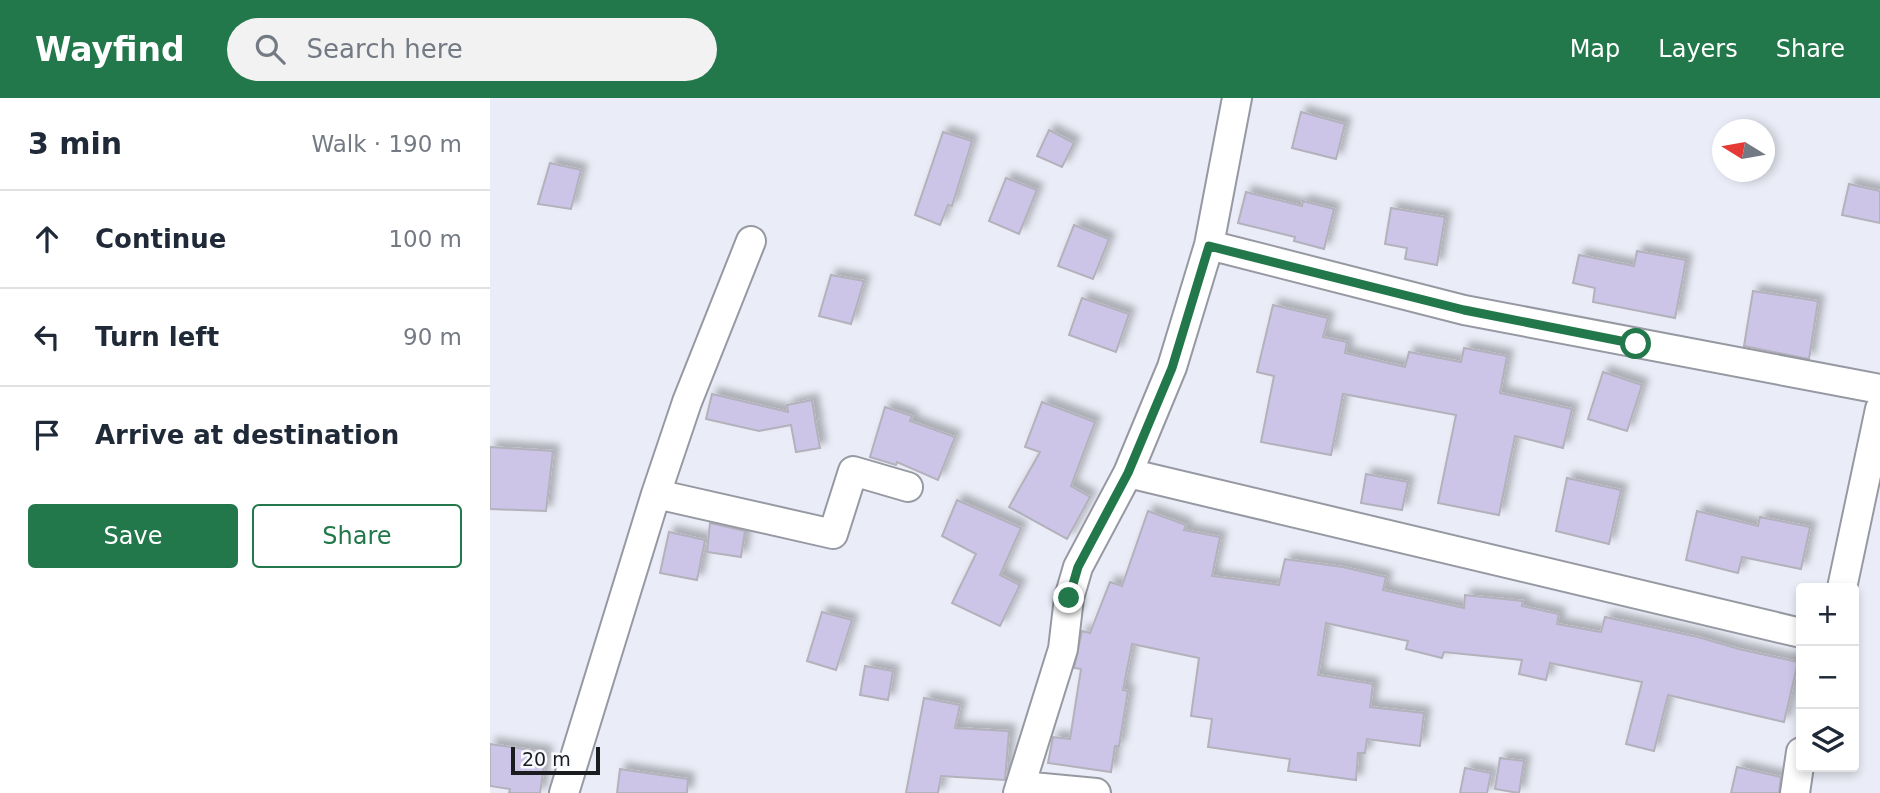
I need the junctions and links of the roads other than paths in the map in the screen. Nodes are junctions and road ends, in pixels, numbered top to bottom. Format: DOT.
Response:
graph roads {
  1 [pos="1237,98"];
  2 [pos="751,240"];
  3 [pos="1209,246"];
  4 [pos="1880,389"];
  5 [pos="1880,409"];
  6 [pos="1128,473"];
  7 [pos="908,487"];
  8 [pos="656,494"];
  9 [pos="1843,583"];
  10 [pos="1796,632"];
  11 [pos="1798,772"];
  12 [pos="1020,789"];
  13 [pos="564,793"];
  14 [pos="1096,793"];
  15 [pos="1795,793"];
  1 -- 3 [label="street"];
  2 -- 8 [label="street"];
  3 -- 4 [label="street"];
  3 -- 6 [label="street"];
  5 -- 9 [label="street"];
  6 -- 10 [label="street"];
  6 -- 12 [label="street"];
  7 -- 8 [label="street"];
  8 -- 13 [label="street"];
  11 -- 15 [label="street"];
  12 -- 14 [label="street"];
}
